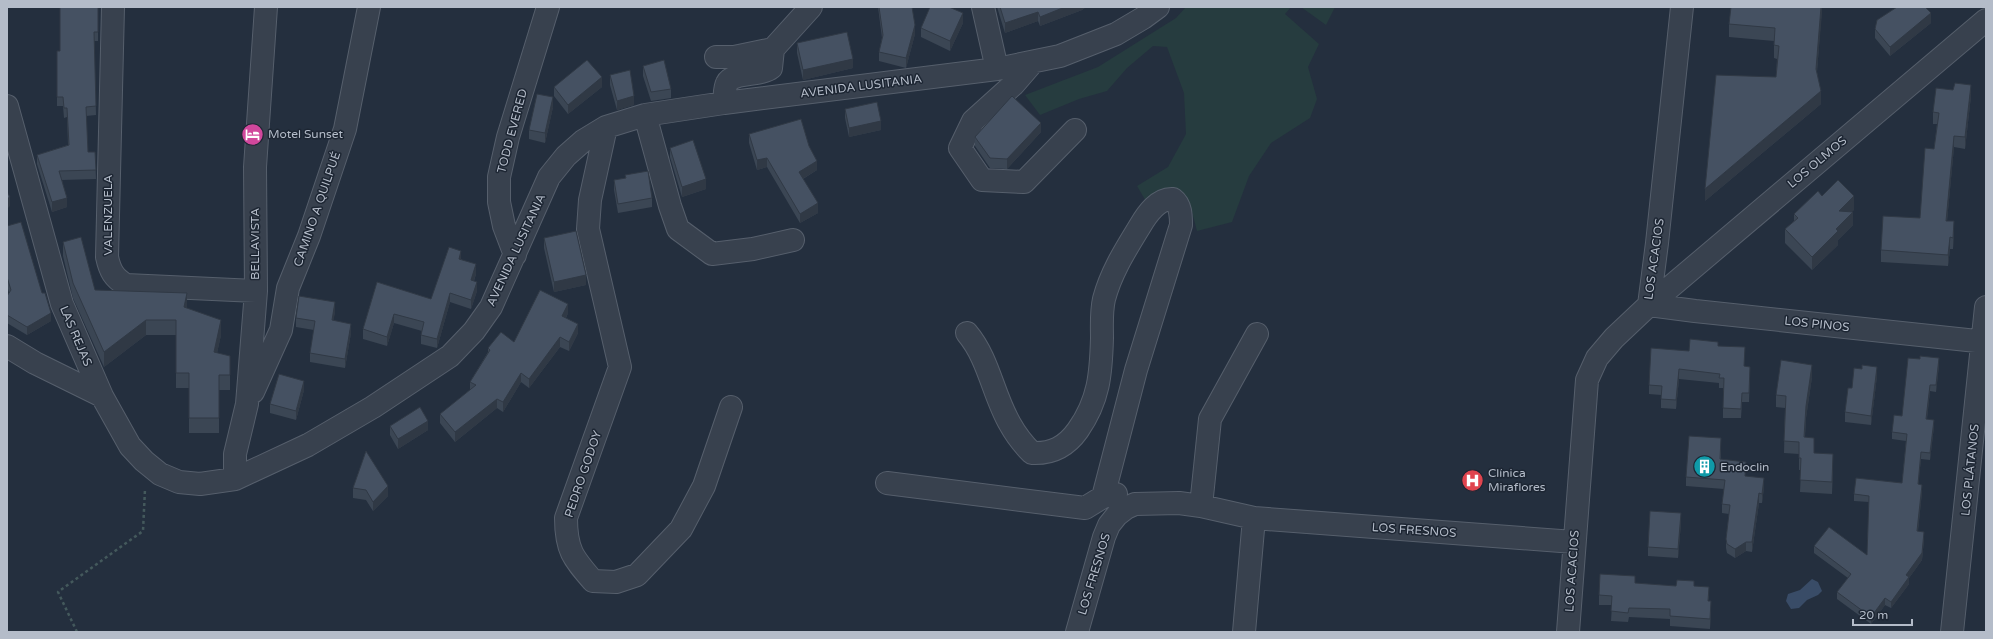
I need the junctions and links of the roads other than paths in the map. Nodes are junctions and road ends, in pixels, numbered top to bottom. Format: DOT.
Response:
graph roads {
  1 [pos="113,7"];
  2 [pos="266,7"];
  3 [pos="369,7"];
  4 [pos="548,7"];
  5 [pos="811,7"];
  6 [pos="983,7"];
  7 [pos="1158,7"];
  8 [pos="1682,7"];
  9 [pos="1986,20"];
  10 [pos="772,49"];
  11 [pos="716,57"];
  12 [pos="1033,62"];
  13 [pos="997,69"];
  14 [pos="724,103"];
  15 [pos="7,106"];
  16 [pos="645,115"];
  17 [pos="606,127"];
  18 [pos="1075,130"];
  19 [pos="793,240"];
  20 [pos="515,255"];
  21 [pos="256,291"];
  22 [pos="1649,305"];
  23 [pos="1986,307"];
  24 [pos="967,333"];
  25 [pos="1257,334"];
  26 [pos="1985,342"];
  27 [pos="7,346"];
  28 [pos="102,396"];
  29 [pos="247,404"];
  30 [pos="731,407"];
  31 [pos="235,479"];
  32 [pos="887,483"];
  33 [pos="1103,497"];
  34 [pos="1179,503"];
  35 [pos="1201,506"];
  36 [pos="1254,518"];
  37 [pos="1574,542"];
  38 [pos="1077,632"];
  39 [pos="1244,632"];
  40 [pos="1568,632"];
  41 [pos="1952,632"];
  1 -- 21 [label="street, VALENZUELA"];
  2 -- 21 [label="street, BELLAVISTA"];
  3 -- 29 [label="street, CAMINO A QUILPUÉ"];
  4 -- 20 [label="street, TODD EVERED"];
  5 -- 10 [label="street"];
  6 -- 13 [label="street"];
  7 -- 12 [label="street, AVENIDA LUSITANIA"];
  8 -- 22 [label="street, LOS ACACIOS"];
  9 -- 22 [label="street, LOS OLMOS"];
  10 -- 11 [label="street"];
  10 -- 14 [label="street"];
  12 -- 13 [label="street, AVENIDA LUSITANIA"];
  12 -- 18 [label="street"];
  13 -- 14 [label="street, AVENIDA LUSITANIA"];
  14 -- 16 [label="street, AVENIDA LUSITANIA"];
  15 -- 28 [label="street, LAS REJAS"];
  16 -- 17 [label="street, AVENIDA LUSITANIA"];
  16 -- 19 [label="street"];
  17 -- 20 [label="street, AVENIDA LUSITANIA"];
  17 -- 30 [label="street, PEDRO GODOY"];
  20 -- 31 [label="street, AVENIDA LUSITANIA"];
  21 -- 29 [label="street, BELLAVISTA"];
  22 -- 26 [label="street, LOS PINOS"];
  22 -- 37 [label="street, LOS ACACIOS"];
  23 -- 26 [label="street, LOS PLÁTANOS"];
  24 -- 33 [label="street"];
  25 -- 35 [label="street"];
  26 -- 41 [label="street, LOS PLÁTANOS"];
  27 -- 28 [label="street"];
  28 -- 31 [label="street, LAS REJAS"];
  29 -- 31 [label="street, BELLAVISTA"];
  32 -- 33 [label="street"];
  33 -- 34 [label="street"];
  34 -- 35 [label="street, LOS FRESNOS"];
  34 -- 38 [label="street, LOS FRESNOS"];
  35 -- 36 [label="street, LOS FRESNOS"];
  36 -- 37 [label="street, LOS FRESNOS"];
  36 -- 39 [label="street"];
  37 -- 40 [label="street, LOS ACACIOS"];
}
